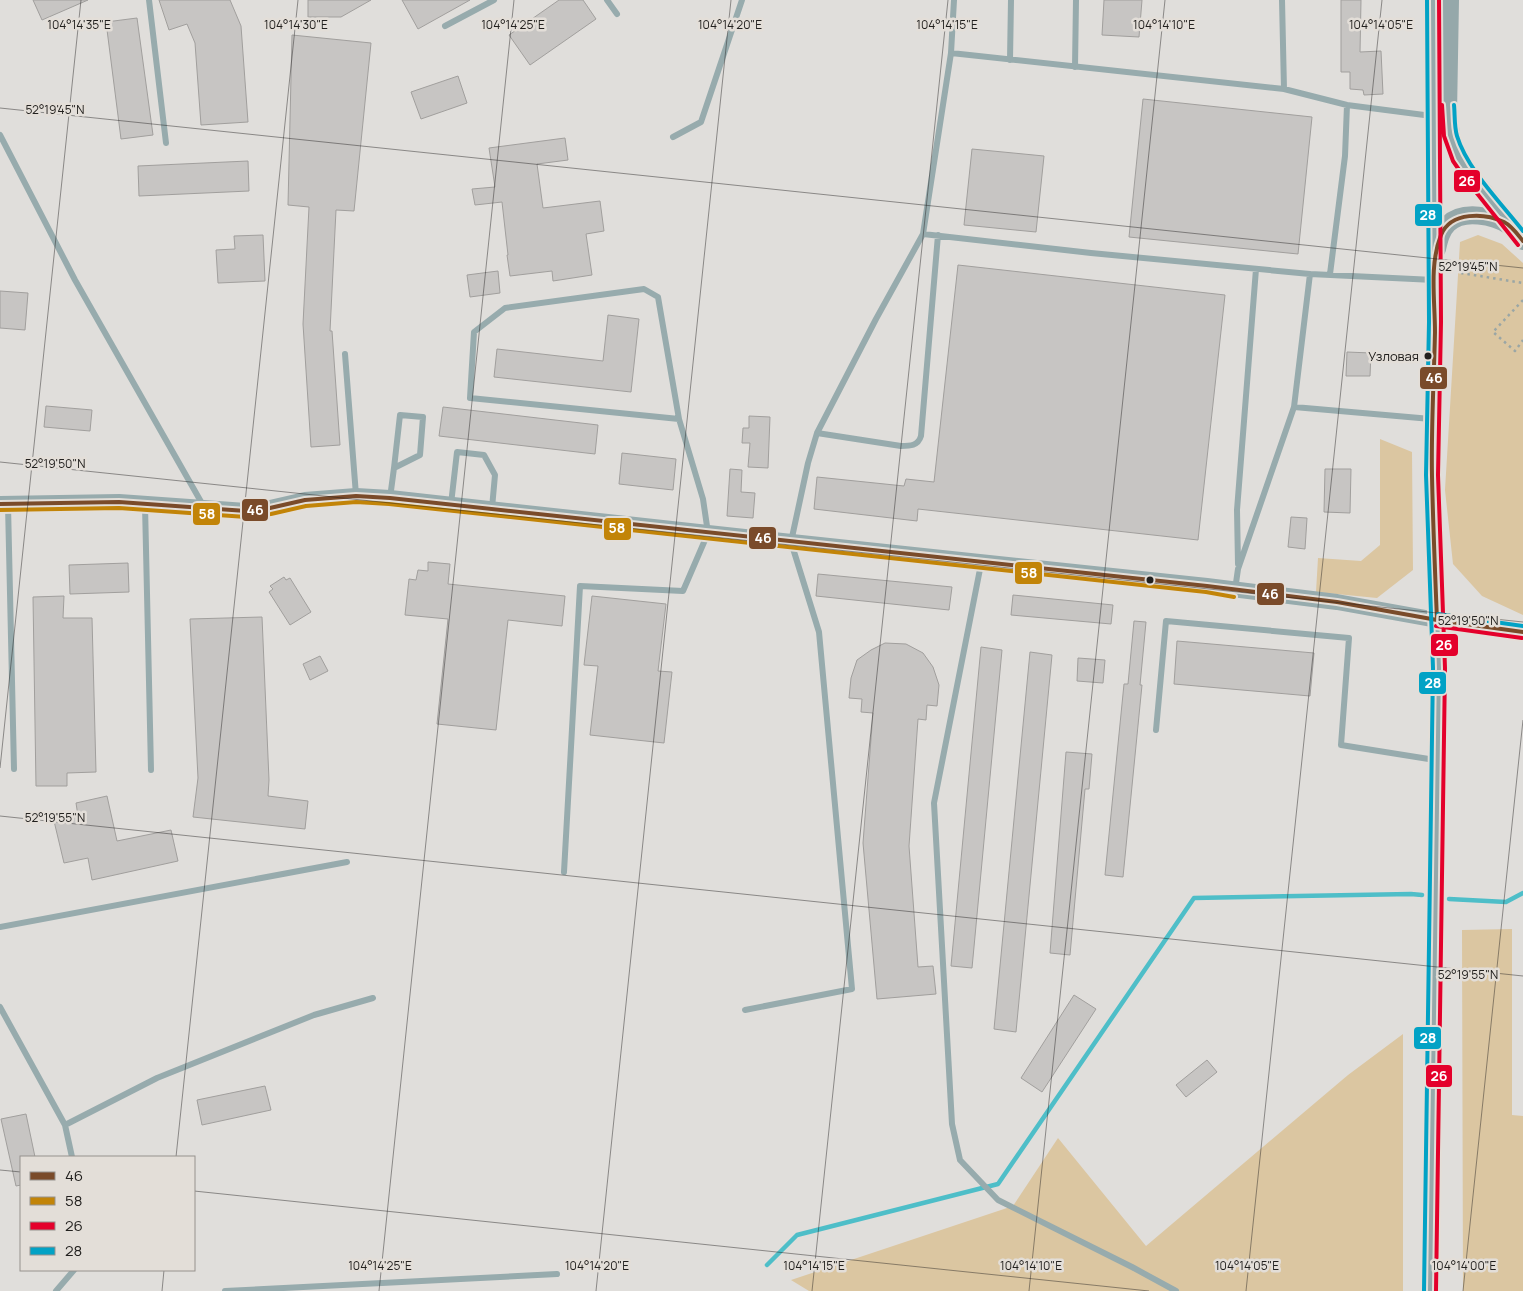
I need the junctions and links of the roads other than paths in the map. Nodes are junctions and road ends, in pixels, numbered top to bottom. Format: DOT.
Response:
graph roads {
  1 [pos="149,0"];
  2 [pos="494,0"];
  3 [pos="607,0"];
  4 [pos="742,0"];
  5 [pos="954,0"];
  6 [pos="1011,0"];
  7 [pos="1076,0"];
  8 [pos="1282,0"];
  9 [pos="1433,0"];
  10 [pos="1450,0"];
  11 [pos="616,14"];
  12 [pos="445,26"];
  13 [pos="951,53"];
  14 [pos="1010,60"];
  15 [pos="1075,67"];
  16 [pos="1284,89"];
  17 [pos="1347,105"];
  18 [pos="1440,114"];
  19 [pos="0,136"];
  20 [pos="672,137"];
  21 [pos="166,143"];
  22 [pos="1510,226"];
  23 [pos="923,234"];
  24 [pos="938,235"];
  25 [pos="1523,241"];
  26 [pos="1434,259"];
  27 [pos="1256,269"];
  28 [pos="1310,274"];
  29 [pos="1330,274"];
  30 [pos="1435,280"];
  31 [pos="345,354"];
  32 [pos="1294,407"];
  33 [pos="679,419"];
  34 [pos="1432,419"];
  35 [pos="817,432"];
  36 [pos="394,468"];
  37 [pos="356,496"];
  38 [pos="390,498"];
  39 [pos="4,504"];
  40 [pos="145,504"];
  41 [pos="451,505"];
  42 [pos="205,508"];
  43 [pos="492,510"];
  44 [pos="708,533"];
  45 [pos="791,542"];
  46 [pos="982,562"];
  47 [pos="1238,569"];
  48 [pos="1235,591"];
  49 [pos="1438,620"];
  50 [pos="1523,632"];
  51 [pos="1156,730"];
  52 [pos="1438,761"];
  53 [pos="14,769"];
  54 [pos="151,770"];
  55 [pos="347,862"];
  56 [pos="564,872"];
  57 [pos="0,927"];
  58 [pos="373,998"];
  59 [pos="0,1007"];
  60 [pos="745,1010"];
  61 [pos="65,1126"];
  62 [pos="72,1156"];
  63 [pos="73,1271"];
  64 [pos="557,1274"];
  65 [pos="56,1291"];
  66 [pos="225,1291"];
  67 [pos="1176,1291"];
  68 [pos="1430,1291"];
  1 -- 21 [label="lane"];
  2 -- 12 [label="lane"];
  3 -- 11 [label="lane"];
  4 -- 20 [label="lane"];
  5 -- 13 [label="lane"];
  6 -- 14 [label="lane"];
  7 -- 15 [label="lane"];
  8 -- 16 [label="lane"];
  9 -- 18 [label="main road"];
  10 -- 18 [label="main road"];
  13 -- 14 [label="lane"];
  13 -- 23 [label="lane"];
  14 -- 15 [label="lane"];
  15 -- 16 [label="lane"];
  16 -- 17 [label="lane"];
  17 -- 18 [label="lane"];
  17 -- 29 [label="lane"];
  18 -- 22 [label="main road"];
  18 -- 26 [label="main road"];
  19 -- 42 [label="lane"];
  22 -- 25 [label="main road"];
  22 -- 26 [label="main road"];
  23 -- 24 [label="lane"];
  23 -- 35 [label="lane"];
  24 -- 27 [label="lane"];
  24 -- 35 [label="lane"];
  26 -- 30 [label="main road"];
  27 -- 28 [label="lane"];
  27 -- 47 [label="lane"];
  28 -- 29 [label="lane"];
  28 -- 32 [label="lane"];
  29 -- 30 [label="lane"];
  30 -- 34 [label="main road"];
  31 -- 37 [label="lane"];
  32 -- 34 [label="lane"];
  32 -- 47 [label="lane"];
  33 -- 33 [label="lane"];
  33 -- 44 [label="lane"];
  34 -- 49 [label="main road"];
  35 -- 45 [label="lane"];
  36 -- 36 [label="lane"];
  36 -- 38 [label="lane"];
  37 -- 38 [label="street"];
  37 -- 42 [label="street"];
  38 -- 41 [label="street"];
  39 -- 40 [label="street"];
  39 -- 53 [label="lane"];
  40 -- 42 [label="street"];
  40 -- 54 [label="lane"];
  41 -- 43 [label="street"];
  41 -- 43 [label="lane"];
  43 -- 44 [label="street"];
  44 -- 45 [label="street"];
  44 -- 56 [label="lane"];
  45 -- 46 [label="street"];
  45 -- 60 [label="lane"];
  46 -- 48 [label="street"];
  46 -- 67 [label="lane"];
  47 -- 48 [label="lane"];
  48 -- 49 [label="street"];
  49 -- 50 [label="main road"];
  49 -- 52 [label="main road"];
  51 -- 52 [label="lane"];
  52 -- 68 [label="main road"];
  55 -- 57 [label="lane"];
  58 -- 61 [label="lane"];
  59 -- 61 [label="lane"];
  61 -- 62 [label="lane"];
  63 -- 65 [label="lane"];
  64 -- 66 [label="lane"];
}
